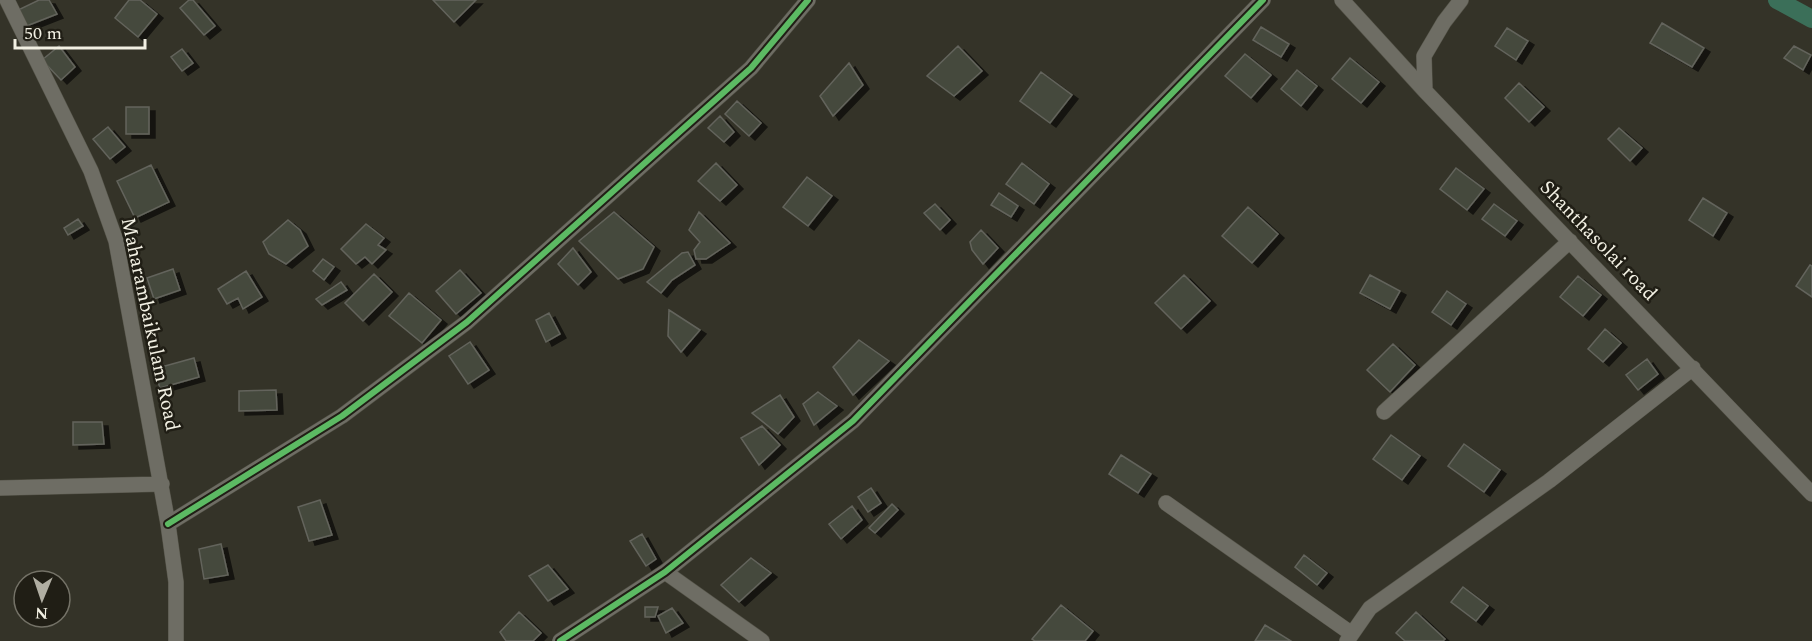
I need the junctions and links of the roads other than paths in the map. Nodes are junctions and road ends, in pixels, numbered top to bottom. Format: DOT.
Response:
graph roads {
  1 [pos="7,0"];
  2 [pos="808,0"];
  3 [pos="1263,0"];
  4 [pos="1342,0"];
  5 [pos="1461,0"];
  6 [pos="1425,91"];
  7 [pos="1570,241"];
  8 [pos="1693,368"];
  9 [pos="1384,412"];
  10 [pos="162,484"];
  11 [pos="0,488"];
  12 [pos="1812,494"];
  13 [pos="1166,503"];
  14 [pos="168,524"];
  15 [pos="665,572"];
  16 [pos="1349,637"];
  17 [pos="176,641"];
  18 [pos="560,641"];
  19 [pos="762,641"];
  1 -- 10 [label="street, Maharambaikulam Road"];
  2 -- 14 [label="street"];
  3 -- 15 [label="street"];
  4 -- 6 [label="street, Shanthasolai road"];
  5 -- 6 [label="street"];
  6 -- 7 [label="street, Shanthasolai road"];
  7 -- 8 [label="street, Shanthasolai road"];
  7 -- 9 [label="street"];
  8 -- 12 [label="street, Shanthasolai road"];
  8 -- 16 [label="street"];
  10 -- 11 [label="street"];
  10 -- 14 [label="street, Maharambaikulam Road"];
  13 -- 16 [label="street"];
  14 -- 17 [label="street, Maharambaikulam Road"];
  15 -- 18 [label="street"];
  15 -- 19 [label="street"];
}
